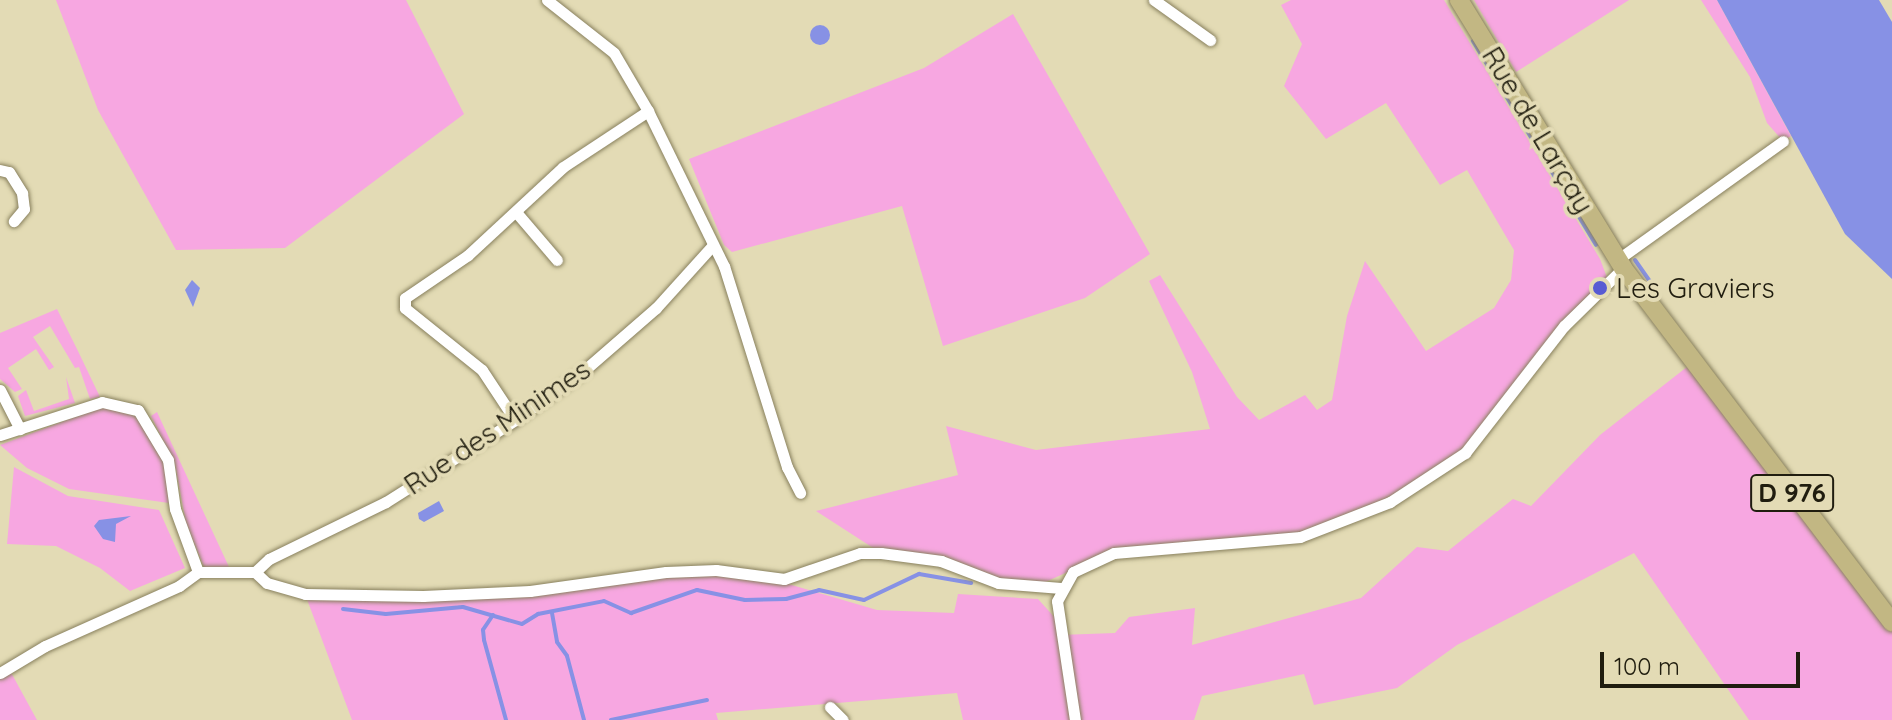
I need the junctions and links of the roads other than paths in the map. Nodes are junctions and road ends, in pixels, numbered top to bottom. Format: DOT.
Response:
graph roads {
  1 [pos="547,0"];
  2 [pos="1154,0"];
  3 [pos="1459,0"];
  4 [pos="1210,40"];
  5 [pos="648,111"];
  6 [pos="1783,141"];
  7 [pos="0,170"];
  8 [pos="516,212"];
  9 [pos="14,221"];
  10 [pos="712,246"];
  11 [pos="557,260"];
  12 [pos="1620,264"];
  13 [pos="0,390"];
  14 [pos="515,420"];
  15 [pos="20,429"];
  16 [pos="0,435"];
  17 [pos="800,493"];
  18 [pos="198,572"];
  19 [pos="255,572"];
  20 [pos="1061,588"];
  21 [pos="1892,623"];
  22 [pos="0,673"];
  23 [pos="830,707"];
  24 [pos="843,720"];
  25 [pos="1075,720"];
  1 -- 5 [label="street"];
  2 -- 4 [label="street"];
  3 -- 12 [label="main road, Rue de Larçay"];
  5 -- 8 [label="street"];
  5 -- 10 [label="street"];
  6 -- 12 [label="street"];
  7 -- 9 [label="street"];
  8 -- 11 [label="street"];
  8 -- 14 [label="street"];
  10 -- 14 [label="street, Rue des Minimes"];
  10 -- 17 [label="street"];
  12 -- 20 [label="street"];
  12 -- 21 [label="main road, D 976"];
  13 -- 15 [label="street"];
  14 -- 19 [label="street, Rue des Minimes"];
  15 -- 16 [label="street"];
  15 -- 18 [label="street"];
  18 -- 19 [label="street"];
  18 -- 22 [label="street"];
  19 -- 20 [label="street"];
  20 -- 25 [label="street"];
  23 -- 24 [label="street"];
}
